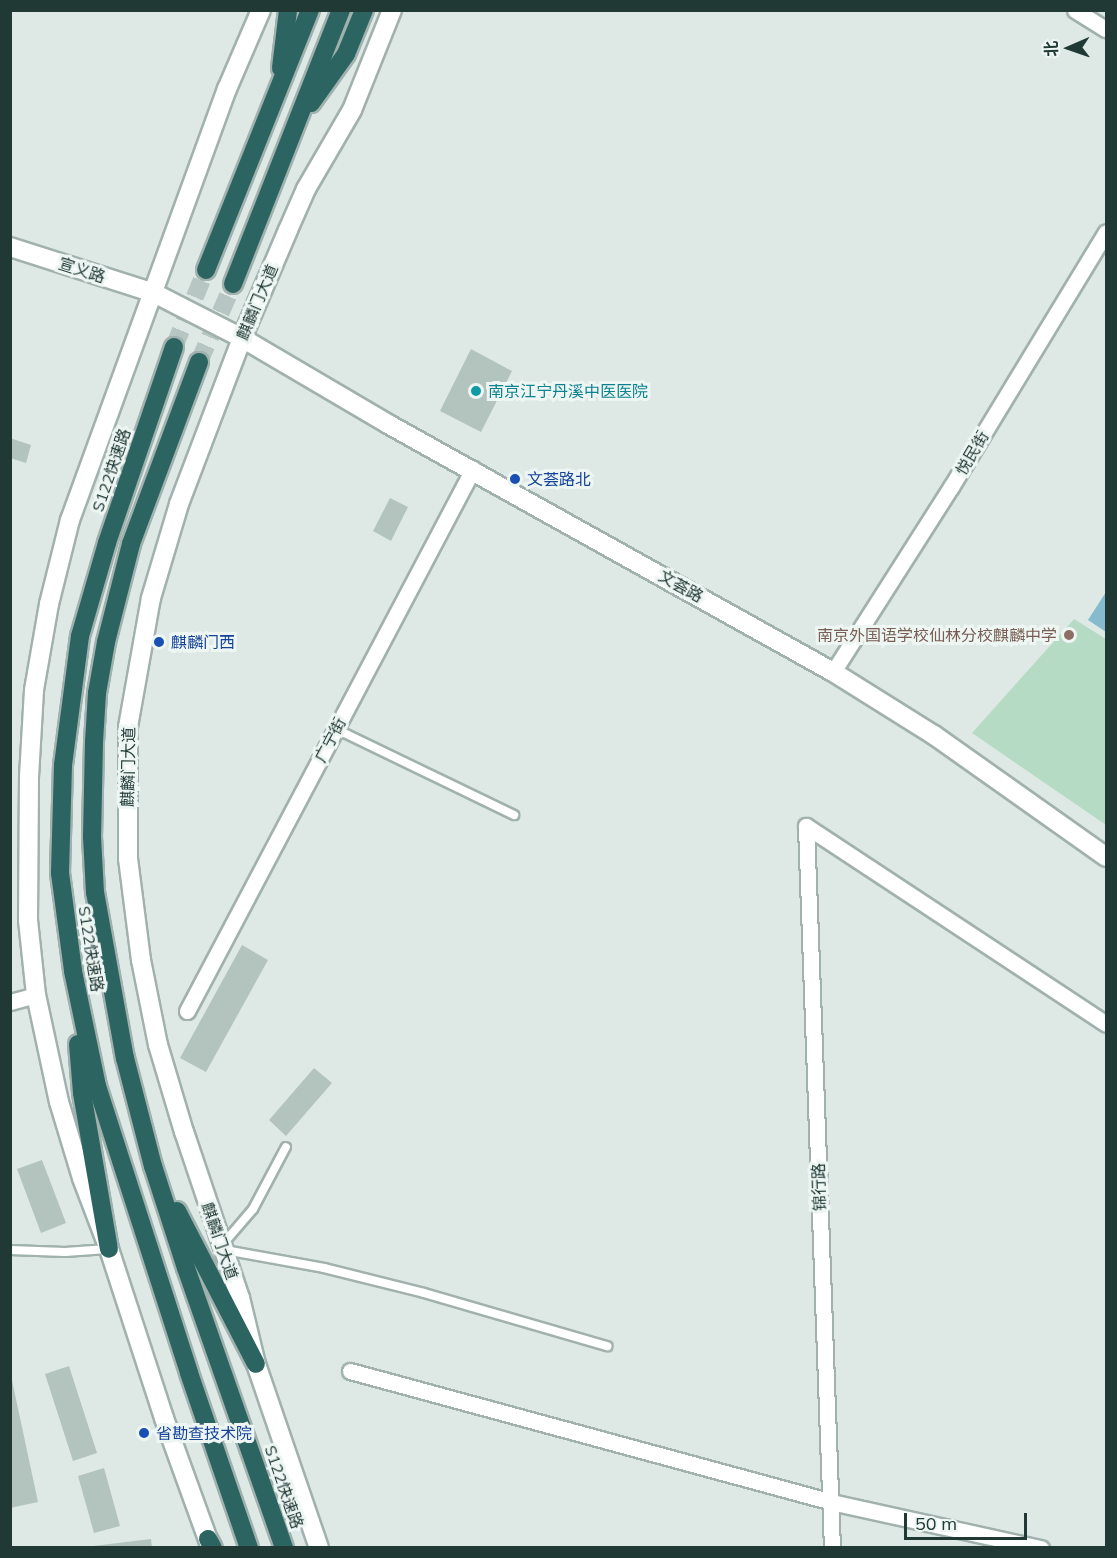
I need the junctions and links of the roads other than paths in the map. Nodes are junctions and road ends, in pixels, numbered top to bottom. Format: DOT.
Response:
graph roads {
  1 [pos="261,10"];
  2 [pos="288,10"];
  3 [pos="310,10"];
  4 [pos="341,10"];
  5 [pos="364,10"];
  6 [pos="392,10"];
  7 [pos="1075,10"];
  8 [pos="1107,29"];
  9 [pos="277,98"];
  10 [pos="293,129"];
  11 [pos="1107,232"];
  12 [pos="10,247"];
  13 [pos="206,270"];
  14 [pos="233,284"];
  15 [pos="154,293"];
  16 [pos="242,338"];
  17 [pos="174,347"];
  18 [pos="199,362"];
  19 [pos="473,469"];
  20 [pos="833,672"];
  21 [pos="336,729"];
  22 [pos="514,815"];
  23 [pos="1107,857"];
  24 [pos="73,971"];
  25 [pos="36,995"];
  26 [pos="10,1002"];
  27 [pos="187,1011"];
  28 [pos="1107,1024"];
  29 [pos="286,1147"];
  30 [pos="153,1166"];
  31 [pos="223,1248"];
  32 [pos="109,1249"];
  33 [pos="10,1250"];
  34 [pos="607,1346"];
  35 [pos="256,1364"];
  36 [pos="350,1371"];
  37 [pos="831,1502"];
  38 [pos="210,1545"];
  39 [pos="249,1548"];
  40 [pos="284,1548"];
  41 [pos="319,1548"];
  42 [pos="832,1548"];
  43 [pos="1041,1548"];
  1 -- 15 [label="street"];
  2 -- 9 [label="highway"];
  3 -- 9 [label="highway"];
  4 -- 10 [label="highway"];
  5 -- 10 [label="highway"];
  6 -- 16 [label="street, 麒麟门大道"];
  7 -- 8 [label="street"];
  9 -- 13 [label="highway"];
  10 -- 14 [label="highway"];
  11 -- 20 [label="street, 悦民街"];
  12 -- 15 [label="street, 宣义路"];
  15 -- 16 [label="street, 宣义路"];
  15 -- 25 [label="street"];
  16 -- 19 [label="street, 文荟路"];
  16 -- 31 [label="street, 麒麟门大道"];
  17 -- 24 [label="highway, S122快速路"];
  18 -- 30 [label="highway, S122快速路"];
  19 -- 20 [label="street, 文荟路"];
  19 -- 21 [label="street, 广宁街"];
  20 -- 23 [label="street, 文荟路"];
  21 -- 22 [label="lane"];
  21 -- 27 [label="street, 广宁街"];
  24 -- 32 [label="highway"];
  24 -- 39 [label="highway, S122快速路"];
  25 -- 26 [label="street"];
  25 -- 32 [label="street"];
  28 -- 37 [label="street, 锦行路"];
  29 -- 31 [label="lane"];
  30 -- 35 [label="highway"];
  30 -- 40 [label="highway, S122快速路"];
  31 -- 34 [label="lane"];
  31 -- 35 [label="street, 麒麟门大道"];
  32 -- 33 [label="lane"];
  32 -- 38 [label="street"];
  35 -- 41 [label="street, 麒麟门大道"];
  36 -- 37 [label="street"];
  37 -- 42 [label="street, 锦行路"];
  37 -- 43 [label="street"];
}
